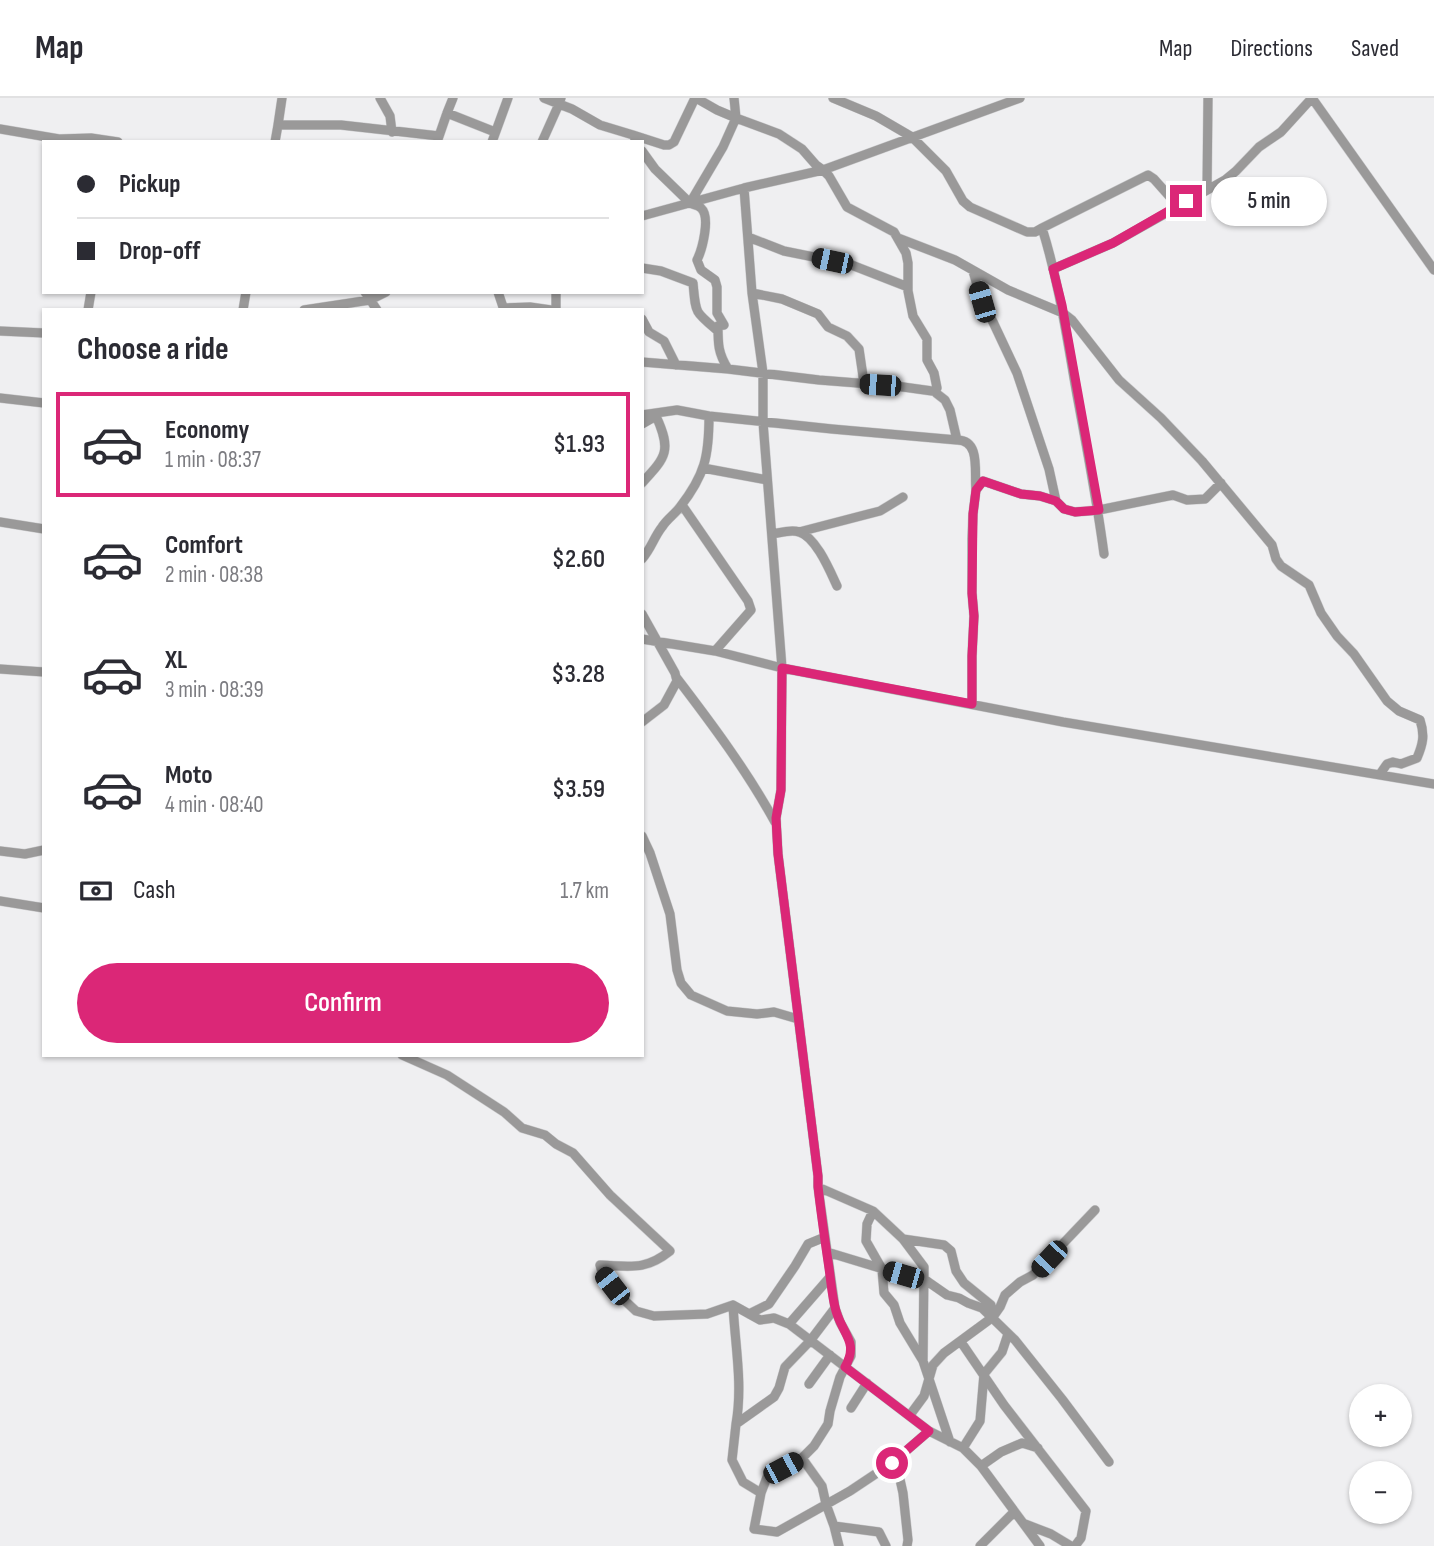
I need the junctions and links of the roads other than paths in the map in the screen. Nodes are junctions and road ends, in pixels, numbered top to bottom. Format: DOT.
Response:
graph roads {
  1 [pos="282,98"];
  2 [pos="380,98"];
  3 [pos="453,98"];
  4 [pos="508,98"];
  5 [pos="544,98"];
  6 [pos="695,98"];
  7 [pos="734,98"];
  8 [pos="834,98"];
  9 [pos="1208,98"];
  10 [pos="1312,98"];
  11 [pos="1016,99"];
  12 [pos="560,101"];
  13 [pos="447,113"];
  14 [pos="736,118"];
  15 [pos="278,125"];
  16 [pos="0,130"];
  17 [pos="391,132"];
  18 [pos="494,137"];
  19 [pos="912,137"];
  20 [pos="635,138"];
  21 [pos="438,139"];
  22 [pos="104,140"];
  23 [pos="275,140"];
  24 [pos="543,140"];
  25 [pos="644,140"];
  26 [pos="644,154"];
  27 [pos="823,170"];
  28 [pos="744,188"];
  29 [pos="1207,190"];
  30 [pos="690,203"];
  31 [pos="1178,205"];
  32 [pos="644,215"];
  33 [pos="1042,228"];
  34 [pos="748,236"];
  35 [pos="898,238"];
  36 [pos="644,268"];
  37 [pos="1053,269"];
  38 [pos="1434,270"];
  39 [pos="974,271"];
  40 [pos="908,287"];
  41 [pos="752,293"];
  42 [pos="367,296"];
  43 [pos="313,308"];
  44 [pos="517,308"];
  45 [pos="537,308"];
  46 [pos="1063,313"];
  47 [pos="644,323"];
  48 [pos="0,331"];
  49 [pos="718,331"];
  50 [pos="42,333"];
  51 [pos="644,362"];
  52 [pos="676,365"];
  53 [pos="728,369"];
  54 [pos="764,373"];
  55 [pos="864,383"];
  56 [pos="936,390"];
  57 [pos="0,397"];
  58 [pos="42,403"];
  59 [pos="660,414"];
  60 [pos="644,415"];
  61 [pos="709,416"];
  62 [pos="763,422"];
  63 [pos="644,423"];
  64 [pos="957,440"];
  65 [pos="703,468"];
  66 [pos="768,480"];
  67 [pos="644,481"];
  68 [pos="1220,484"];
  69 [pos="976,490"];
  70 [pos="903,497"];
  71 [pos="1056,501"];
  72 [pos="682,505"];
  73 [pos="1099,510"];
  74 [pos="0,522"];
  75 [pos="42,529"];
  76 [pos="799,531"];
  77 [pos="772,534"];
  78 [pos="1104,554"];
  79 [pos="644,557"];
  80 [pos="837,586"];
  81 [pos="644,617"];
  82 [pos="644,639"];
  83 [pos="658,641"];
  84 [pos="715,651"];
  85 [pos="782,668"];
  86 [pos="0,669"];
  87 [pos="42,672"];
  88 [pos="676,677"];
  89 [pos="972,704"];
  90 [pos="644,720"];
  91 [pos="1380,774"];
  92 [pos="1434,784"];
  93 [pos="776,824"];
  94 [pos="644,840"];
  95 [pos="42,850"];
  96 [pos="0,851"];
  97 [pos="0,901"];
  98 [pos="42,908"];
  99 [pos="798,1019"];
  100 [pos="406,1057"];
  101 [pos="818,1186"];
  102 [pos="1095,1210"];
  103 [pos="873,1211"];
  104 [pos="825,1237"];
  105 [pos="903,1239"];
  106 [pos="827,1252"];
  107 [pos="881,1269"];
  108 [pos="830,1277"];
  109 [pos="924,1279"];
  110 [pos="733,1304"];
  111 [pos="835,1308"];
  112 [pos="749,1314"];
  113 [pos="993,1317"];
  114 [pos="789,1324"];
  115 [pos="1008,1334"];
  116 [pos="810,1340"];
  117 [pos="961,1342"];
  118 [pos="830,1355"];
  119 [pos="923,1361"];
  120 [pos="845,1367"];
  121 [pos="984,1374"];
  122 [pos="930,1381"];
  123 [pos="867,1383"];
  124 [pos="809,1384"];
  125 [pos="851,1408"];
  126 [pos="910,1415"];
  127 [pos="736,1424"];
  128 [pos="929,1431"];
  129 [pos="950,1442"];
  130 [pos="963,1448"];
  131 [pos="1038,1448"];
  132 [pos="802,1458"];
  133 [pos="1109,1462"];
  134 [pos="889,1465"];
  135 [pos="981,1466"];
  136 [pos="761,1493"];
  137 [pos="826,1504"];
  138 [pos="1014,1512"];
  139 [pos="1022,1523"];
  140 [pos="834,1526"];
  141 [pos="839,1546"];
  142 [pos="886,1546"];
  143 [pos="907,1546"];
  144 [pos="980,1546"];
  145 [pos="1040,1546"];
  146 [pos="1073,1546"];
  1 -- 15 [label="street"];
  2 -- 17 [label="street"];
  3 -- 13 [label="street"];
  4 -- 18 [label="street"];
  5 -- 12 [label="street"];
  6 -- 14 [label="street"];
  6 -- 25 [label="street"];
  7 -- 14 [label="street"];
  8 -- 19 [label="street"];
  9 -- 29 [label="street"];
  10 -- 29 [label="street"];
  10 -- 38 [label="street"];
  11 -- 19 [label="street"];
  12 -- 20 [label="street"];
  12 -- 24 [label="street"];
  13 -- 18 [label="street"];
  13 -- 21 [label="street"];
  14 -- 27 [label="street"];
  14 -- 30 [label="street"];
  15 -- 17 [label="street"];
  15 -- 23 [label="street"];
  16 -- 22 [label="street"];
  17 -- 21 [label="street"];
  19 -- 27 [label="street"];
  19 -- 33 [label="street"];
  26 -- 30 [label="street"];
  27 -- 28 [label="street"];
  27 -- 35 [label="street"];
  28 -- 30 [label="street"];
  28 -- 34 [label="street"];
  29 -- 31 [label="street"];
  30 -- 32 [label="street"];
  30 -- 49 [label="street"];
  31 -- 33 [label="street"];
  31 -- 37 [label="street"];
  33 -- 37 [label="street"];
  34 -- 40 [label="street"];
  34 -- 41 [label="street"];
  35 -- 39 [label="street"];
  35 -- 40 [label="street"];
  36 -- 49 [label="street"];
  37 -- 46 [label="street"];
  39 -- 46 [label="street"];
  39 -- 71 [label="street"];
  40 -- 56 [label="street"];
  41 -- 54 [label="street"];
  41 -- 55 [label="street"];
  42 -- 43 [label="street"];
  44 -- 45 [label="street"];
  46 -- 68 [label="street"];
  46 -- 73 [label="street"];
  47 -- 52 [label="street"];
  48 -- 50 [label="street"];
  49 -- 53 [label="street"];
  51 -- 52 [label="street"];
  52 -- 53 [label="street"];
  53 -- 54 [label="street"];
  54 -- 55 [label="street"];
  54 -- 62 [label="street"];
  55 -- 56 [label="street"];
  56 -- 64 [label="street"];
  57 -- 58 [label="street"];
  59 -- 60 [label="street"];
  59 -- 61 [label="street"];
  59 -- 63 [label="street"];
  59 -- 67 [label="street"];
  61 -- 62 [label="street"];
  61 -- 65 [label="street"];
  62 -- 64 [label="street"];
  62 -- 66 [label="street"];
  64 -- 69 [label="street"];
  65 -- 66 [label="street"];
  65 -- 72 [label="street"];
  66 -- 77 [label="street"];
  68 -- 73 [label="street"];
  68 -- 91 [label="street"];
  69 -- 71 [label="street"];
  69 -- 89 [label="street"];
  70 -- 76 [label="street"];
  71 -- 73 [label="street"];
  72 -- 79 [label="street"];
  72 -- 84 [label="street"];
  73 -- 78 [label="street"];
  74 -- 75 [label="street"];
  76 -- 77 [label="street"];
  76 -- 80 [label="street"];
  77 -- 85 [label="street"];
  81 -- 83 [label="street"];
  82 -- 83 [label="street"];
  83 -- 84 [label="street"];
  83 -- 88 [label="street"];
  84 -- 85 [label="street"];
  85 -- 89 [label="street"];
  85 -- 93 [label="street"];
  86 -- 87 [label="street"];
  88 -- 90 [label="street"];
  88 -- 93 [label="street"];
  89 -- 91 [label="street"];
  91 -- 92 [label="street"];
  93 -- 99 [label="street"];
  94 -- 99 [label="street"];
  95 -- 96 [label="street"];
  97 -- 98 [label="street"];
  99 -- 101 [label="street"];
  100 -- 110 [label="street"];
  101 -- 103 [label="street"];
  101 -- 104 [label="street"];
  102 -- 113 [label="street"];
  103 -- 105 [label="street"];
  103 -- 107 [label="street"];
  104 -- 106 [label="street"];
  104 -- 112 [label="street"];
  105 -- 109 [label="street"];
  105 -- 113 [label="street"];
  106 -- 107 [label="street"];
  106 -- 108 [label="street"];
  107 -- 109 [label="street"];
  107 -- 119 [label="street"];
  108 -- 111 [label="street"];
  108 -- 114 [label="street"];
  109 -- 113 [label="street"];
  109 -- 119 [label="street"];
  110 -- 112 [label="street"];
  110 -- 127 [label="street"];
  111 -- 116 [label="street"];
  111 -- 120 [label="street"];
  112 -- 114 [label="street"];
  113 -- 115 [label="street"];
  113 -- 117 [label="street"];
  114 -- 116 [label="street"];
  115 -- 121 [label="street"];
  115 -- 133 [label="street"];
  116 -- 118 [label="street"];
  116 -- 127 [label="street"];
  117 -- 121 [label="street"];
  117 -- 122 [label="street"];
  118 -- 120 [label="street"];
  118 -- 124 [label="street"];
  119 -- 122 [label="street"];
  120 -- 123 [label="street"];
  120 -- 132 [label="street"];
  121 -- 130 [label="street"];
  121 -- 131 [label="street"];
  122 -- 126 [label="street"];
  122 -- 129 [label="street"];
  123 -- 125 [label="street"];
  123 -- 126 [label="street"];
  126 -- 128 [label="street"];
  127 -- 136 [label="street"];
  128 -- 129 [label="street"];
  128 -- 134 [label="street"];
  129 -- 130 [label="street"];
  130 -- 135 [label="street"];
  131 -- 135 [label="street"];
  131 -- 146 [label="street"];
  132 -- 136 [label="street"];
  132 -- 137 [label="street"];
  134 -- 137 [label="street"];
  134 -- 143 [label="street"];
  135 -- 138 [label="street"];
  136 -- 137 [label="street"];
  137 -- 140 [label="street"];
  138 -- 139 [label="street"];
  138 -- 144 [label="street"];
  139 -- 145 [label="street"];
  139 -- 146 [label="street"];
  140 -- 141 [label="street"];
  140 -- 142 [label="street"];
}
